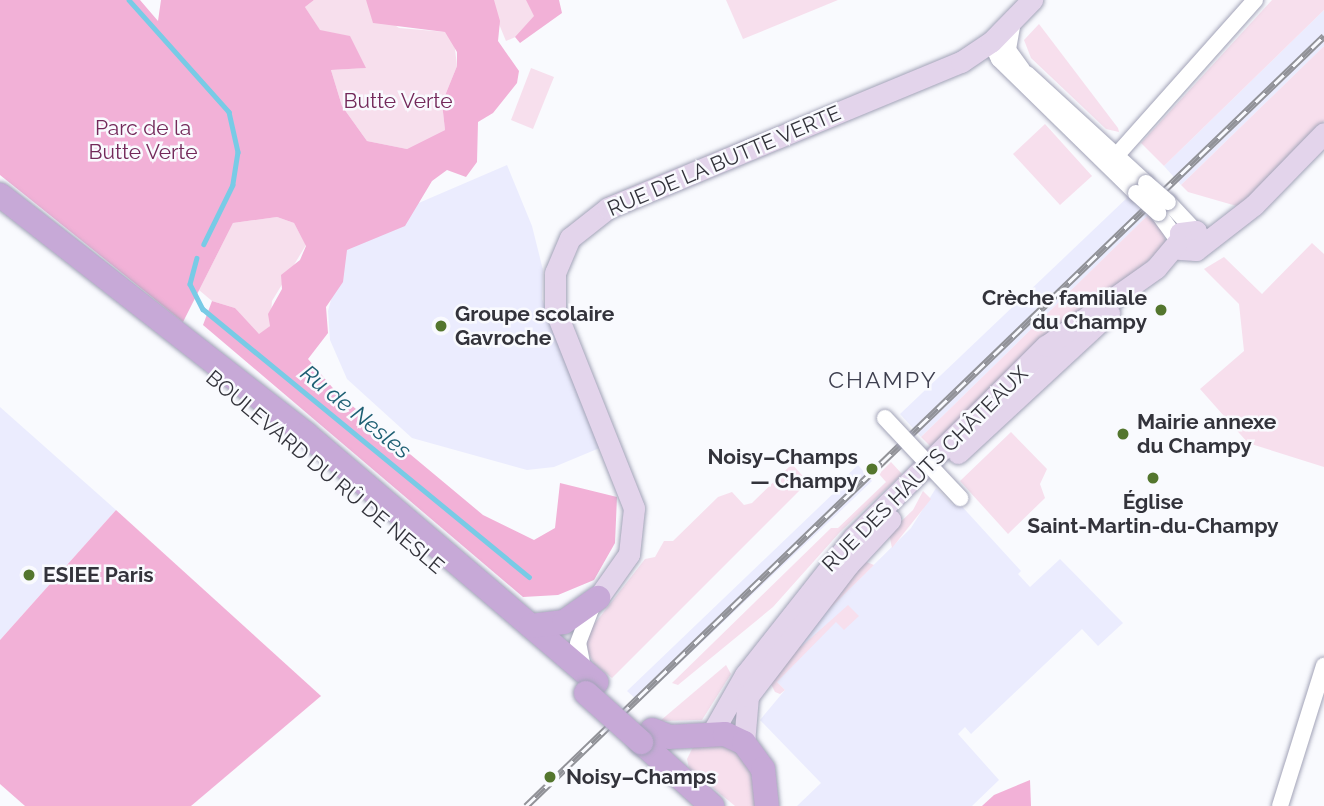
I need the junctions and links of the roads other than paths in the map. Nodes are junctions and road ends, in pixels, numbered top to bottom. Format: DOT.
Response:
graph roads {
  1 [pos="1032,0"];
  2 [pos="1255,0"];
  3 [pos="1014,19"];
  4 [pos="995,51"];
  5 [pos="1022,69"];
  6 [pos="1324,133"];
  7 [pos="1116,156"];
  8 [pos="1141,188"];
  9 [pos="0,195"];
  10 [pos="0,213"];
  11 [pos="1188,240"];
  12 [pos="885,418"];
  13 [pos="960,498"];
  14 [pos="598,598"];
  15 [pos="531,626"];
  16 [pos="1324,666"];
  17 [pos="589,683"];
  18 [pos="1319,700"];
  19 [pos="712,733"];
  20 [pos="646,736"];
  21 [pos="744,743"];
  22 [pos="690,785"];
  23 [pos="765,803"];
  24 [pos="712,806"];
  25 [pos="1280,806"];
  1 -- 3 [label="street, RUE DE LA BUTTE VERTE"];
  2 -- 7 [label="street"];
  3 -- 4 [label="street, RUE DE LA BUTTE VERTE"];
  3 -- 5 [label="street"];
  4 -- 5 [label="street"];
  4 -- 8 [label="street"];
  4 -- 14 [label="street, RUE DE LA BUTTE VERTE"];
  5 -- 7 [label="street"];
  6 -- 11 [label="street, RUE DES HAUTS CHÂTEAUX"];
  7 -- 8 [label="street"];
  8 -- 11 [label="street, bridge"];
  9 -- 15 [label="main road"];
  10 -- 17 [label="main road, BOULEVARD DU RÛ DE NESLE"];
  11 -- 19 [label="street, RUE DES HAUTS CHÂTEAUX"];
  11 -- 21 [label="street, RUE DES HAUTS CHÂTEAUX"];
  12 -- 13 [label="street, bridge"];
  14 -- 15 [label="main road"];
  14 -- 17 [label="street, RUE DE LA BUTTE VERTE"];
  15 -- 17 [label="main road"];
  16 -- 18 [label="street"];
  17 -- 20 [label="main road"];
  18 -- 25 [label="street"];
  19 -- 20 [label="main road"];
  19 -- 21 [label="main road"];
  19 -- 22 [label="main road"];
  20 -- 22 [label="main road"];
  21 -- 23 [label="main road"];
  22 -- 24 [label="main road"];
}
